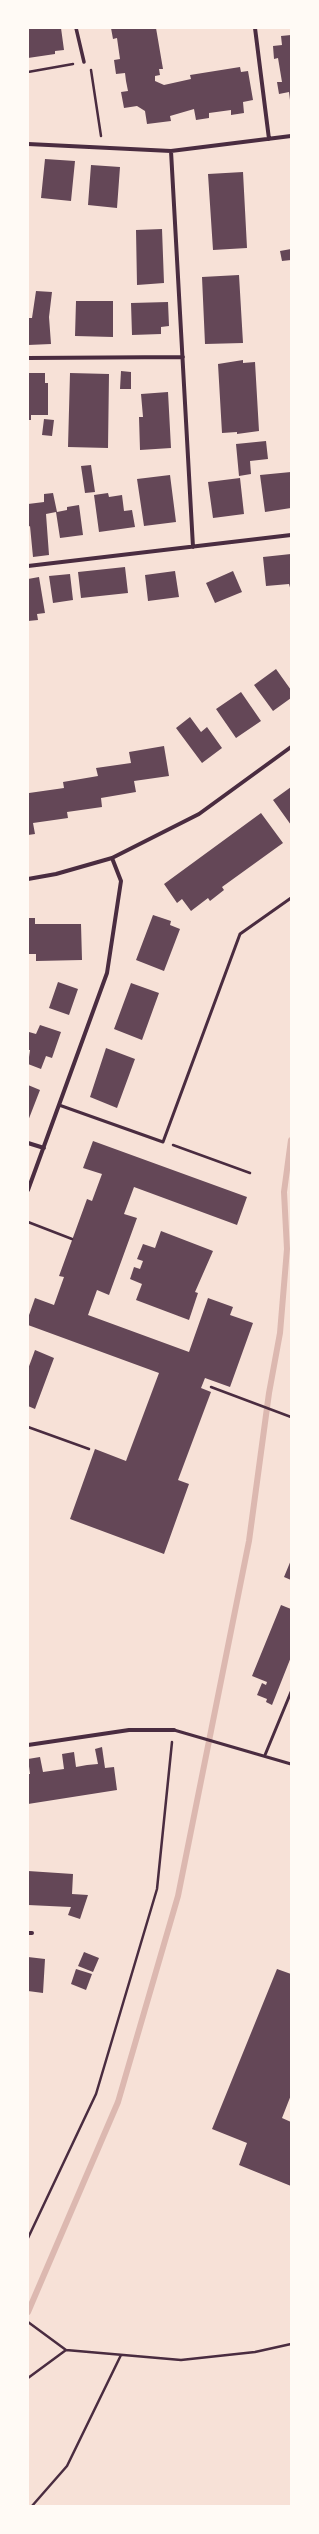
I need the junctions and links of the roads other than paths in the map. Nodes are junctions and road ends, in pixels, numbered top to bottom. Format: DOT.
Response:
graph roads {
  1 [pos="76,28"];
  2 [pos="255,28"];
  3 [pos="84,62"];
  4 [pos="291,136"];
  5 [pos="269,139"];
  6 [pos="28,144"];
  7 [pos="171,151"];
  8 [pos="183,357"];
  9 [pos="28,358"];
  10 [pos="291,535"];
  11 [pos="193,547"];
  12 [pos="28,566"];
  13 [pos="291,747"];
  14 [pos="112,858"];
  15 [pos="28,879"];
  16 [pos="291,898"];
  17 [pos="60,1105"];
  18 [pos="28,1144"];
  19 [pos="44,1148"];
  20 [pos="28,1190"];
  21 [pos="291,1692"];
  22 [pos="174,1730"];
  23 [pos="28,1746"];
  24 [pos="265,1755"];
  25 [pos="291,1764"];
  1 -- 3 [label="street"];
  2 -- 5 [label="street"];
  4 -- 5 [label="street"];
  5 -- 7 [label="street"];
  6 -- 7 [label="street"];
  7 -- 8 [label="street"];
  8 -- 9 [label="street"];
  8 -- 11 [label="street"];
  10 -- 11 [label="street"];
  11 -- 12 [label="street"];
  13 -- 14 [label="street"];
  14 -- 15 [label="street"];
  14 -- 17 [label="street"];
  16 -- 17 [label="lane"];
  17 -- 19 [label="street"];
  18 -- 19 [label="street"];
  19 -- 20 [label="street"];
  21 -- 24 [label="lane"];
  22 -- 23 [label="street"];
  22 -- 24 [label="lane"];
  24 -- 25 [label="lane"];
}
